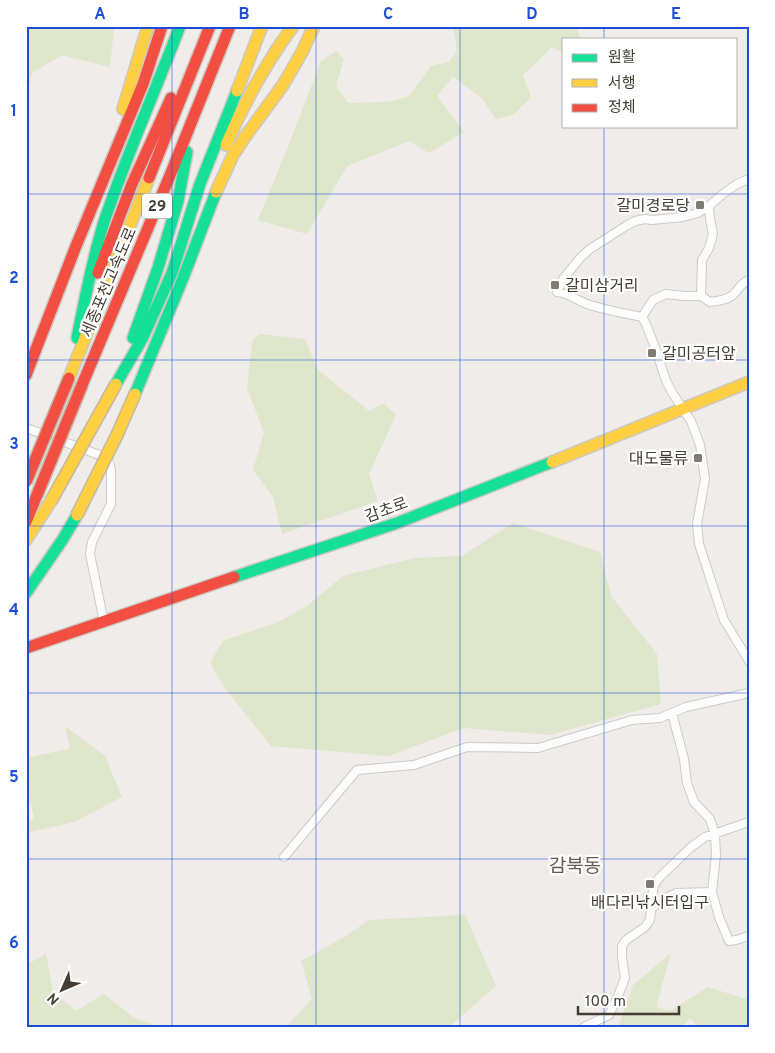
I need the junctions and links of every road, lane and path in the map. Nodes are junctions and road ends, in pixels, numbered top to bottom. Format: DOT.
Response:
graph roads {
  1 [pos="148,26"];
  2 [pos="162,26"];
  3 [pos="180,26"];
  4 [pos="204,26"];
  5 [pos="210,26"];
  6 [pos="230,26"];
  7 [pos="262,26"];
  8 [pos="294,26"];
  9 [pos="314,26"];
  10 [pos="194,117"];
  11 [pos="749,179"];
  12 [pos="709,206"];
  13 [pos="749,280"];
  14 [pos="701,296"];
  15 [pos="642,317"];
  16 [pos="82,318"];
  17 [pos="153,351"];
  18 [pos="32,359"];
  19 [pos="26,375"];
  20 [pos="69,378"];
  21 [pos="749,382"];
  22 [pos="116,384"];
  23 [pos="683,409"];
  24 [pos="26,428"];
  25 [pos="26,482"];
  26 [pos="26,522"];
  27 [pos="26,540"];
  28 [pos="28,590"];
  29 [pos="104,622"];
  30 [pos="26,648"];
  31 [pos="749,661"];
  32 [pos="749,693"];
  33 [pos="672,713"];
  34 [pos="749,822"];
  35 [pos="715,834"];
  36 [pos="284,856"];
  37 [pos="712,892"];
  38 [pos="652,908"];
  39 [pos="749,936"];
  40 [pos="584,1027"];
  1 -- 18 [label="main road"];
  2 -- 18 [label="main road"];
  3 -- 16 [label="main road"];
  4 -- 16 [label="main road"];
  5 -- 20 [label="main road, 세종포천고속도로 / 29"];
  6 -- 10 [label="main road, 세종포천고속도로 / 29"];
  7 -- 22 [label="main road"];
  8 -- 17 [label="main road"];
  9 -- 17 [label="main road"];
  10 -- 22 [label="main road"];
  10 -- 26 [label="main road, 세종포천고속도로 / 29, bridge"];
  11 -- 12 [label="street"];
  12 -- 14 [label="street"];
  12 -- 15 [label="street"];
  13 -- 14 [label="street"];
  14 -- 15 [label="street"];
  15 -- 23 [label="street"];
  16 -- 20 [label="main road"];
  17 -- 28 [label="main road, bridge"];
  18 -- 19 [label="main road"];
  20 -- 25 [label="main road, 세종포천고속도로 / 29, bridge"];
  21 -- 23 [label="main road, 감초로"];
  22 -- 27 [label="main road, bridge"];
  23 -- 29 [label="main road, 감초로"];
  23 -- 31 [label="street"];
  24 -- 29 [label="street"];
  29 -- 30 [label="main road, 감초로"];
  32 -- 33 [label="street"];
  33 -- 35 [label="street"];
  33 -- 36 [label="street"];
  34 -- 35 [label="street"];
  35 -- 37 [label="street"];
  35 -- 38 [label="street"];
  37 -- 38 [label="street"];
  37 -- 39 [label="street"];
  38 -- 40 [label="street"];
}
